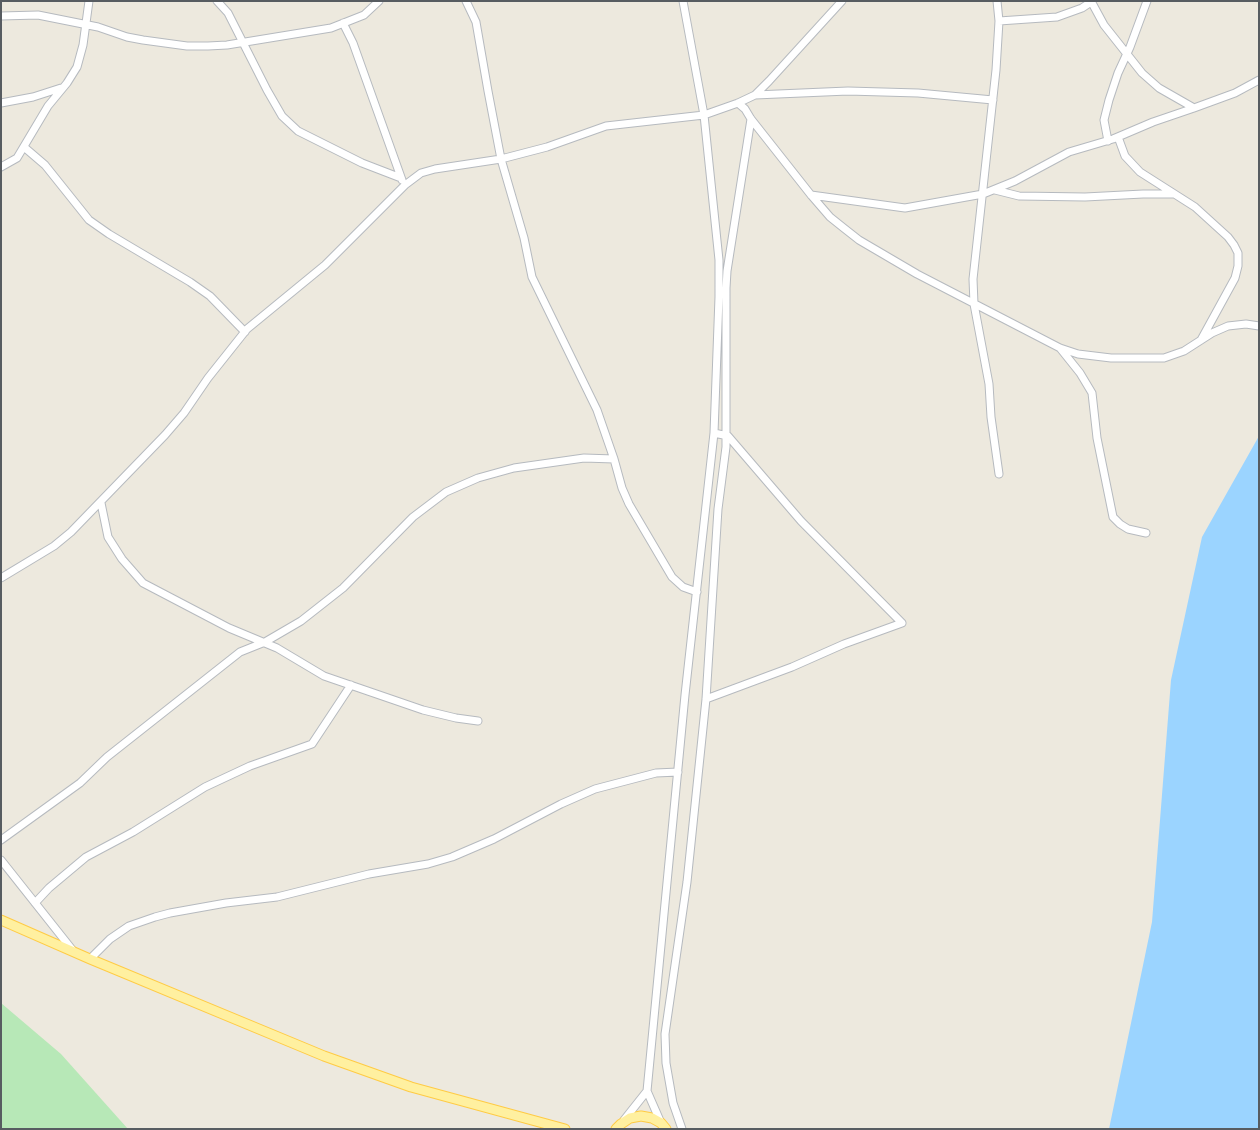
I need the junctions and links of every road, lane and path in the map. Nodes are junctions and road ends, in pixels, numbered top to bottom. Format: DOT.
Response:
graph roads {
  1 [pos="89,1"];
  2 [pos="217,1"];
  3 [pos="379,1"];
  4 [pos="466,1"];
  5 [pos="684,1"];
  6 [pos="842,1"];
  7 [pos="997,1"];
  8 [pos="1147,1"];
  9 [pos="1091,2"];
  10 [pos="1,16"];
  11 [pos="998,21"];
  12 [pos="343,23"];
  13 [pos="85,24"];
  14 [pos="242,41"];
  15 [pos="1126,55"];
  16 [pos="1259,80"];
  17 [pos="63,88"];
  18 [pos="755,94"];
  19 [pos="993,100"];
  20 [pos="1,103"];
  21 [pos="738,103"];
  22 [pos="1194,108"];
  23 [pos="704,115"];
  24 [pos="751,119"];
  25 [pos="1118,137"];
  26 [pos="1108,141"];
  27 [pos="24,147"];
  28 [pos="501,158"];
  29 [pos="1,167"];
  30 [pos="403,181"];
  31 [pos="995,190"];
  32 [pos="983,194"];
  33 [pos="1174,194"];
  34 [pos="811,195"];
  35 [pos="974,304"];
  36 [pos="1259,326"];
  37 [pos="245,332"];
  38 [pos="1201,341"];
  39 [pos="1060,348"];
  40 [pos="714,433"];
  41 [pos="726,434"];
  42 [pos="614,458"];
  43 [pos="999,474"];
  44 [pos="100,503"];
  45 [pos="1146,533"];
  46 [pos="1,578"];
  47 [pos="697,592"];
  48 [pos="265,642"];
  49 [pos="352,684"];
  50 [pos="706,699"];
  51 [pos="478,720"];
  52 [pos="678,772"];
  53 [pos="1,840"];
  54 [pos="1,860"];
  55 [pos="36,903"];
  56 [pos="1,920"];
  57 [pos="74,952"];
  58 [pos="90,959"];
  59 [pos="647,1091"];
  60 [pos="618,1126"];
  61 [pos="664,1126"];
  62 [pos="565,1129"];
  63 [pos="682,1129"];
  1 -- 13 [label="street"];
  2 -- 14 [label="street"];
  3 -- 12 [label="street"];
  4 -- 28 [label="street"];
  5 -- 23 [label="street"];
  6 -- 18 [label="street"];
  7 -- 11 [label="street"];
  8 -- 15 [label="street"];
  9 -- 11 [label="street"];
  9 -- 15 [label="street"];
  10 -- 13 [label="street"];
  11 -- 19 [label="street"];
  12 -- 14 [label="street"];
  12 -- 30 [label="street"];
  13 -- 14 [label="street"];
  13 -- 17 [label="street"];
  14 -- 30 [label="street"];
  15 -- 22 [label="street"];
  15 -- 26 [label="street"];
  16 -- 22 [label="street"];
  17 -- 20 [label="street"];
  17 -- 27 [label="street"];
  18 -- 19 [label="street"];
  18 -- 21 [label="street"];
  19 -- 32 [label="street"];
  21 -- 23 [label="street"];
  21 -- 24 [label="street"];
  22 -- 25 [label="street"];
  23 -- 28 [label="street"];
  23 -- 40 [label="street"];
  24 -- 34 [label="street"];
  24 -- 41 [label="street"];
  25 -- 26 [label="street"];
  25 -- 33 [label="street"];
  26 -- 31 [label="street"];
  27 -- 29 [label="street"];
  27 -- 37 [label="street"];
  28 -- 30 [label="street"];
  28 -- 42 [label="street"];
  30 -- 37 [label="street"];
  31 -- 32 [label="street"];
  31 -- 33 [label="street"];
  32 -- 34 [label="street"];
  32 -- 35 [label="street"];
  33 -- 38 [label="street"];
  34 -- 35 [label="street"];
  35 -- 39 [label="street"];
  35 -- 43 [label="street"];
  36 -- 38 [label="street"];
  37 -- 44 [label="street"];
  38 -- 39 [label="street"];
  39 -- 45 [label="street"];
  40 -- 41 [label="street"];
  40 -- 47 [label="street"];
  41 -- 50 [label="street"];
  41 -- 50 [label="street"];
  42 -- 47 [label="street"];
  42 -- 48 [label="street"];
  44 -- 46 [label="street"];
  44 -- 48 [label="street"];
  47 -- 52 [label="street"];
  48 -- 49 [label="street"];
  48 -- 53 [label="street"];
  49 -- 51 [label="street"];
  49 -- 55 [label="street"];
  50 -- 63 [label="street"];
  52 -- 58 [label="street"];
  52 -- 59 [label="street"];
  54 -- 55 [label="street"];
  55 -- 57 [label="street"];
  56 -- 57 [label="main road"];
  57 -- 58 [label="main road"];
  58 -- 62 [label="main road"];
  59 -- 60 [label="street"];
  59 -- 61 [label="street"];
  60 -- 61 [label="main road"];
}
